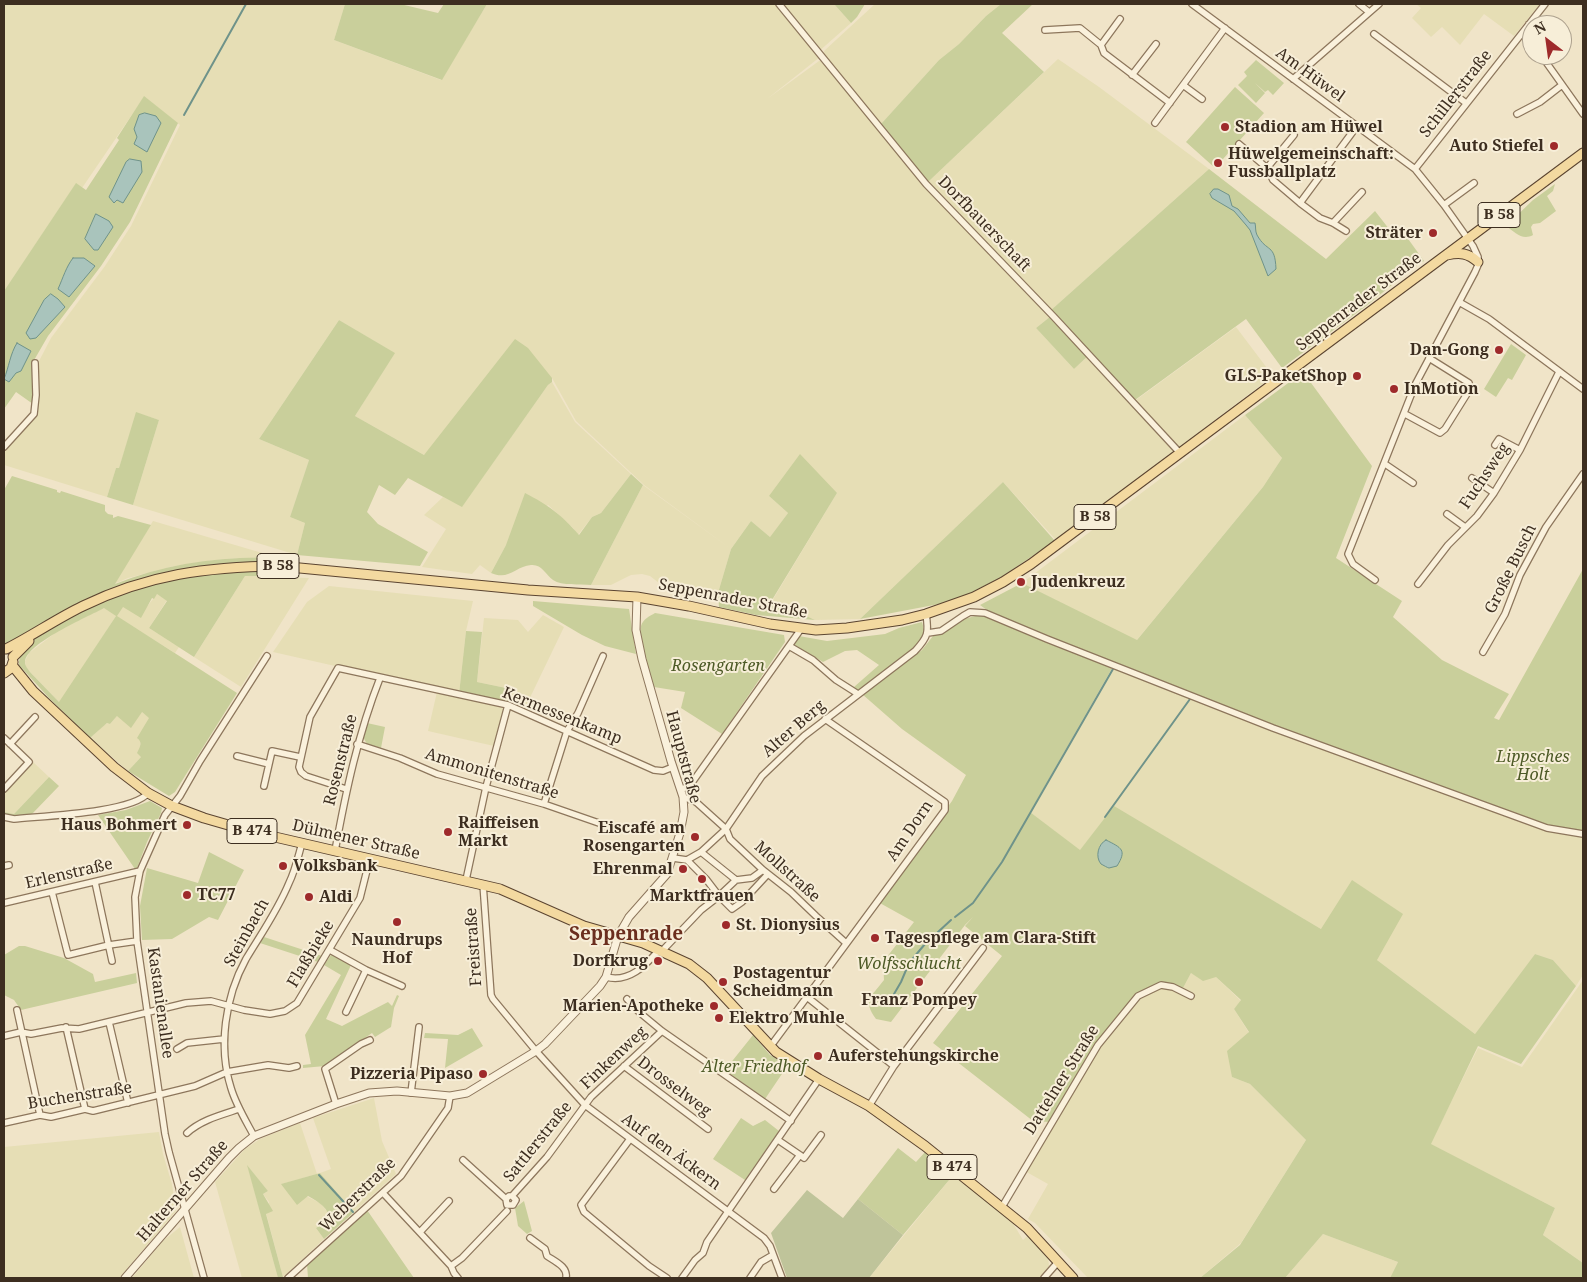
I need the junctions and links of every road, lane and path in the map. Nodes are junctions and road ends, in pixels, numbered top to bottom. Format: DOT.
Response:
graph roads {
  1 [pos="779,4"];
  2 [pos="1192,4"];
  3 [pos="1359,4"];
  4 [pos="1379,4"];
  5 [pos="1545,4"];
  6 [pos="1369,12"];
  7 [pos="1536,15"];
  8 [pos="1120,19"];
  9 [pos="1225,28"];
  10 [pos="1045,30"];
  11 [pos="1522,32"];
  12 [pos="1374,34"];
  13 [pos="1156,44"];
  14 [pos="1101,45"];
  15 [pos="1548,65"];
  16 [pos="1132,75"];
  17 [pos="1293,79"];
  18 [pos="1183,86"];
  19 [pos="1562,86"];
  20 [pos="1202,99"];
  21 [pos="1170,103"];
  22 [pos="1466,103"];
  23 [pos="1518,114"];
  24 [pos="1583,114"];
  25 [pos="1155,122"];
  26 [pos="1357,126"];
  27 [pos="1294,135"];
  28 [pos="1239,144"];
  29 [pos="1583,153"];
  30 [pos="1267,168"];
  31 [pos="1415,169"];
  32 [pos="1474,183"];
  33 [pos="1362,192"];
  34 [pos="1300,203"];
  35 [pos="1444,205"];
  36 [pos="1334,223"];
  37 [pos="1346,231"];
  38 [pos="1468,238"];
  39 [pos="1445,256"];
  40 [pos="1478,262"];
  41 [pos="1459,302"];
  42 [pos="1429,358"];
  43 [pos="36,363"];
  44 [pos="1560,372"];
  45 [pos="1583,389"];
  46 [pos="1405,414"];
  47 [pos="1495,445"];
  48 [pos="4,447"];
  49 [pos="1520,450"];
  50 [pos="1180,453"];
  51 [pos="1384,464"];
  52 [pos="1583,474"];
  53 [pos="1472,478"];
  54 [pos="1413,483"];
  55 [pos="1494,493"];
  56 [pos="1447,514"];
  57 [pos="1465,527"];
  58 [pos="1375,580"];
  59 [pos="1418,584"];
  60 [pos="637,597"];
  61 [pos="926,614"];
  62 [pos="42,629"];
  63 [pos="800,631"];
  64 [pos="928,634"];
  65 [pos="790,646"];
  66 [pos="5,648"];
  67 [pos="1483,652"];
  68 [pos="268,656"];
  69 [pos="603,656"];
  70 [pos="12,661"];
  71 [pos="4,673"];
  72 [pos="380,678"];
  73 [pos="33,690"];
  74 [pos="858,694"];
  75 [pos="508,706"];
  76 [pos="35,717"];
  77 [pos="825,719"];
  78 [pos="567,731"];
  79 [pos="4,738"];
  80 [pos="10,744"];
  81 [pos="357,744"];
  82 [pos="237,756"];
  83 [pos="300,757"];
  84 [pos="269,764"];
  85 [pos="673,767"];
  86 [pos="264,786"];
  87 [pos="486,787"];
  88 [pos="4,789"];
  89 [pos="346,789"];
  90 [pos="148,793"];
  91 [pos="682,794"];
  92 [pos="544,804"];
  93 [pos="172,806"];
  94 [pos="4,817"];
  95 [pos="726,829"];
  96 [pos="619,830"];
  97 [pos="1583,834"];
  98 [pos="302,844"];
  99 [pos="334,850"];
  100 [pos="701,852"];
  101 [pos="370,858"];
  102 [pos="673,858"];
  103 [pos="687,860"];
  104 [pos="140,871"];
  105 [pos="765,872"];
  106 [pos="466,880"];
  107 [pos="736,880"];
  108 [pos="95,882"];
  109 [pos="484,888"];
  110 [pos="52,892"];
  111 [pos="719,896"];
  112 [pos="4,903"];
  113 [pos="618,936"];
  114 [pos="137,941"];
  115 [pos="846,943"];
  116 [pos="110,945"];
  117 [pos="983,948"];
  118 [pos="330,950"];
  119 [pos="660,951"];
  120 [pos="112,961"];
  121 [pos="366,970"];
  122 [pos="606,977"];
  123 [pos="402,986"];
  124 [pos="1191,996"];
  125 [pos="808,997"];
  126 [pos="627,999"];
  127 [pos="230,1006"];
  128 [pos="17,1010"];
  129 [pos="147,1012"];
  130 [pos="346,1012"];
  131 [pos="109,1022"];
  132 [pos="419,1027"];
  133 [pos="66,1028"];
  134 [pos="662,1031"];
  135 [pos="21,1032"];
  136 [pos="4,1036"];
  137 [pos="224,1039"];
  138 [pos="370,1040"];
  139 [pos="770,1047"];
  140 [pos="177,1049"];
  141 [pos="536,1051"];
  142 [pos="297,1066"];
  143 [pos="624,1066"];
  144 [pos="894,1066"];
  145 [pos="227,1072"];
  146 [pos="819,1079"];
  147 [pos="412,1093"];
  148 [pos="160,1096"];
  149 [pos="450,1096"];
  150 [pos="128,1103"];
  151 [pos="336,1104"];
  152 [pos="584,1104"];
  153 [pos="869,1106"];
  154 [pos="85,1109"];
  155 [pos="239,1109"];
  156 [pos="40,1115"];
  157 [pos="791,1121"];
  158 [pos="4,1123"];
  159 [pos="708,1129"];
  160 [pos="187,1133"];
  161 [pos="254,1136"];
  162 [pos="821,1136"];
  163 [pos="630,1139"];
  164 [pos="778,1140"];
  165 [pos="800,1155"];
  166 [pos="464,1160"];
  167 [pos="774,1189"];
  168 [pos="383,1193"];
  169 [pos="449,1201"];
  170 [pos="1002,1207"];
  171 [pos="185,1209"];
  172 [pos="729,1211"];
  173 [pos="507,1212"];
  174 [pos="420,1232"];
  175 [pos="530,1238"];
  176 [pos="773,1255"];
  177 [pos="1058,1262"];
  178 [pos="451,1266"];
  179 [pos="125,1278"];
  180 [pos="204,1278"];
  181 [pos="288,1278"];
  182 [pos="458,1278"];
  183 [pos="566,1278"];
  184 [pos="667,1278"];
  185 [pos="682,1278"];
  186 [pos="750,1278"];
  187 [pos="782,1278"];
  188 [pos="1044,1278"];
  189 [pos="1073,1278"];
  1 -- 50 [label="street, Dorfbauerschaft"];
  2 -- 9 [label="street, Am Hüwel"];
  3 -- 6 [label="street"];
  4 -- 6 [label="street"];
  5 -- 7 [label="street"];
  6 -- 17 [label="street"];
  8 -- 14 [label="street"];
  9 -- 17 [label="street, Am Hüwel"];
  9 -- 18 [label="street"];
  10 -- 14 [label="street"];
  11 -- 22 [label="street, Schillerstraße"];
  12 -- 22 [label="street"];
  13 -- 16 [label="street"];
  14 -- 16 [label="street"];
  15 -- 19 [label="street"];
  16 -- 21 [label="street"];
  17 -- 26 [label="street, Am Hüwel"];
  18 -- 20 [label="street"];
  18 -- 21 [label="street"];
  19 -- 23 [label="street"];
  19 -- 24 [label="street"];
  21 -- 25 [label="street"];
  22 -- 31 [label="street, Schillerstraße"];
  26 -- 31 [label="street, Am Hüwel"];
  26 -- 34 [label="street"];
  27 -- 30 [label="street"];
  28 -- 30 [label="street"];
  29 -- 38 [label="main road, Seppenrader Straße / B 58"];
  30 -- 34 [label="street"];
  31 -- 35 [label="street, Am Hüwel"];
  32 -- 35 [label="street"];
  33 -- 36 [label="street"];
  34 -- 36 [label="street"];
  35 -- 38 [label="street, Am Hüwel"];
  36 -- 37 [label="street"];
  38 -- 39 [label="main road, Seppenrader Straße / B 58"];
  38 -- 40 [label="street, Am Hüwel"];
  39 -- 40 [label="main road"];
  39 -- 50 [label="main road, Seppenrader Straße / B 58"];
  40 -- 41 [label="street"];
  41 -- 42 [label="street"];
  41 -- 44 [label="street"];
  42 -- 46 [label="street"];
  42 -- 46 [label="street"];
  43 -- 48 [label="street"];
  44 -- 45 [label="street"];
  44 -- 49 [label="street, Fuchsweg"];
  46 -- 51 [label="street"];
  47 -- 49 [label="street"];
  49 -- 55 [label="street, Fuchsweg"];
  50 -- 61 [label="main road, Seppenrader Straße / B 58"];
  51 -- 54 [label="street"];
  51 -- 58 [label="street"];
  52 -- 67 [label="street, Große Busch"];
  53 -- 55 [label="street"];
  55 -- 57 [label="street, Fuchsweg"];
  56 -- 57 [label="street"];
  57 -- 59 [label="street, Fuchsweg"];
  60 -- 62 [label="main road, Seppenrader Straße / B 58"];
  60 -- 63 [label="main road, Seppenrader Straße / B 58"];
  60 -- 85 [label="street, Hauptstraße"];
  61 -- 63 [label="main road, Seppenrader Straße / B 58"];
  61 -- 64 [label="street"];
  62 -- 66 [label="main road, Seppenrader Straße / B 58"];
  62 -- 70 [label="main road, Seppenrader Straße / B 58"];
  63 -- 65 [label="street"];
  64 -- 74 [label="street, Alter Berg"];
  64 -- 97 [label="street"];
  65 -- 74 [label="street"];
  65 -- 91 [label="street"];
  66 -- 70 [label="main road, Dülmener Straße"];
  68 -- 93 [label="street, Kastanienallee"];
  69 -- 78 [label="street"];
  70 -- 71 [label="main road, Seppenrader Straße"];
  70 -- 73 [label="main road, Dülmener Straße / B 474"];
  71 -- 73 [label="main road, Dülmener Straße / B 474"];
  72 -- 75 [label="street, Kermessenkamp"];
  72 -- 81 [label="street, Rosenstraße"];
  72 -- 83 [label="street, Kermessenkamp"];
  73 -- 90 [label="main road, Dülmener Straße / B 474"];
  74 -- 77 [label="street, Alter Berg"];
  75 -- 78 [label="street, Kermessenkamp"];
  75 -- 87 [label="street"];
  76 -- 80 [label="street"];
  77 -- 95 [label="street, Alter Berg"];
  77 -- 115 [label="street, Am Dorn"];
  78 -- 85 [label="street, Kermessenkamp"];
  78 -- 92 [label="street"];
  79 -- 80 [label="street"];
  80 -- 88 [label="street"];
  81 -- 87 [label="street, Ammonitenstraße"];
  81 -- 89 [label="street, Rosenstraße"];
  82 -- 84 [label="street"];
  83 -- 84 [label="street"];
  83 -- 89 [label="street"];
  84 -- 86 [label="street"];
  85 -- 91 [label="street, Hauptstraße"];
  87 -- 92 [label="street, Ammonitenstraße"];
  87 -- 106 [label="street"];
  89 -- 99 [label="street, Rosenstraße"];
  90 -- 93 [label="main road, Dülmener Straße / B 474"];
  90 -- 94 [label="street"];
  91 -- 95 [label="street, Mollstraße"];
  91 -- 102 [label="street, Hauptstraße"];
  92 -- 96 [label="street, Ammonitenstraße"];
  93 -- 98 [label="main road, Dülmener Straße / B 474"];
  93 -- 104 [label="street, Kastanienallee"];
  95 -- 100 [label="street, Alter Berg"];
  95 -- 105 [label="street, Mollstraße"];
  98 -- 99 [label="main road, Dülmener Straße / B 474"];
  98 -- 127 [label="street, Steinbach"];
  99 -- 101 [label="main road, Dülmener Straße / B 474"];
  100 -- 103 [label="street, Alter Berg"];
  100 -- 107 [label="street"];
  101 -- 106 [label="main road, Dülmener Straße / B 474"];
  101 -- 118 [label="street, Flaßbieke"];
  102 -- 103 [label="street"];
  102 -- 113 [label="street, Hauptstraße"];
  103 -- 111 [label="street"];
  104 -- 108 [label="street, Erlenstraße"];
  104 -- 114 [label="street, Kastanienallee"];
  105 -- 107 [label="street"];
  105 -- 111 [label="street"];
  105 -- 115 [label="street, Mollstraße"];
  106 -- 109 [label="main road, Dülmener Straße / B 474"];
  107 -- 111 [label="street"];
  108 -- 110 [label="street, Erlenstraße"];
  108 -- 116 [label="street"];
  109 -- 113 [label="main road, Dülmener Straße / B 474"];
  109 -- 141 [label="street, Freistraße"];
  110 -- 112 [label="street, Erlenstraße"];
  110 -- 116 [label="street"];
  111 -- 119 [label="street"];
  113 -- 119 [label="main road, B 474"];
  113 -- 122 [label="street, Halterner Straße"];
  114 -- 116 [label="street"];
  114 -- 129 [label="street, Kastanienallee"];
  115 -- 125 [label="street"];
  116 -- 120 [label="street"];
  117 -- 144 [label="street"];
  118 -- 121 [label="street"];
  118 -- 127 [label="street, Flaßbieke"];
  119 -- 122 [label="street"];
  119 -- 139 [label="main road, B 474"];
  121 -- 123 [label="street"];
  121 -- 130 [label="street"];
  122 -- 141 [label="street, Halterner Straße"];
  124 -- 170 [label="street, Dattelner Straße"];
  125 -- 139 [label="street"];
  125 -- 144 [label="street"];
  126 -- 134 [label="street"];
  127 -- 129 [label="street, Flaßbieke"];
  127 -- 137 [label="street, Steinbach"];
  128 -- 135 [label="street"];
  129 -- 131 [label="street"];
  129 -- 148 [label="street, Kastanienallee"];
  131 -- 133 [label="street"];
  131 -- 150 [label="street"];
  132 -- 147 [label="street"];
  133 -- 135 [label="street"];
  133 -- 154 [label="street"];
  134 -- 143 [label="street, Finkenweg"];
  134 -- 157 [label="street"];
  135 -- 136 [label="street"];
  135 -- 156 [label="street"];
  137 -- 140 [label="street"];
  137 -- 145 [label="street, Steinbach"];
  138 -- 151 [label="street"];
  139 -- 146 [label="main road, B 474"];
  141 -- 149 [label="street, Halterner Straße"];
  141 -- 152 [label="street, Auf den Äckern"];
  142 -- 145 [label="street, Buchenstraße"];
  143 -- 152 [label="street, Finkenweg"];
  143 -- 159 [label="street, Drosselweg"];
  144 -- 153 [label="street"];
  145 -- 148 [label="street, Buchenstraße"];
  145 -- 155 [label="street, Steinbach"];
  146 -- 153 [label="main road, B 474"];
  146 -- 157 [label="street"];
  147 -- 149 [label="street, Halterner Straße"];
  147 -- 151 [label="street, Halterner Straße"];
  148 -- 150 [label="street, Buchenstraße"];
  148 -- 171 [label="street, Kastanienallee"];
  149 -- 168 [label="street, Weberstraße"];
  150 -- 154 [label="street, Buchenstraße"];
  151 -- 161 [label="street, Halterner Straße"];
  152 -- 163 [label="street, Auf den Äckern"];
  152 -- 166 [label="street, Sattlerstraße"];
  153 -- 170 [label="main road, B 474"];
  154 -- 156 [label="street, Buchenstraße"];
  155 -- 160 [label="street"];
  155 -- 161 [label="street, Steinbach"];
  156 -- 158 [label="street, Buchenstraße"];
  157 -- 164 [label="street"];
  161 -- 171 [label="street, Halterner Straße"];
  162 -- 165 [label="street"];
  163 -- 172 [label="street, Auf den Äckern"];
  163 -- 184 [label="street"];
  164 -- 165 [label="street"];
  164 -- 172 [label="street"];
  165 -- 167 [label="street"];
  168 -- 174 [label="street"];
  168 -- 181 [label="street, Weberstraße"];
  169 -- 174 [label="street"];
  170 -- 177 [label="main road, B 474"];
  171 -- 179 [label="street, Halterner Straße"];
  171 -- 180 [label="street, Kastanienallee"];
  172 -- 176 [label="street, Auf den Äckern"];
  172 -- 185 [label="street"];
  173 -- 178 [label="street"];
  174 -- 178 [label="street"];
  175 -- 183 [label="street"];
  176 -- 186 [label="street"];
  176 -- 187 [label="street, Auf den Äckern"];
  177 -- 188 [label="street"];
  177 -- 189 [label="main road, B 474"];
  178 -- 182 [label="street"];
}
